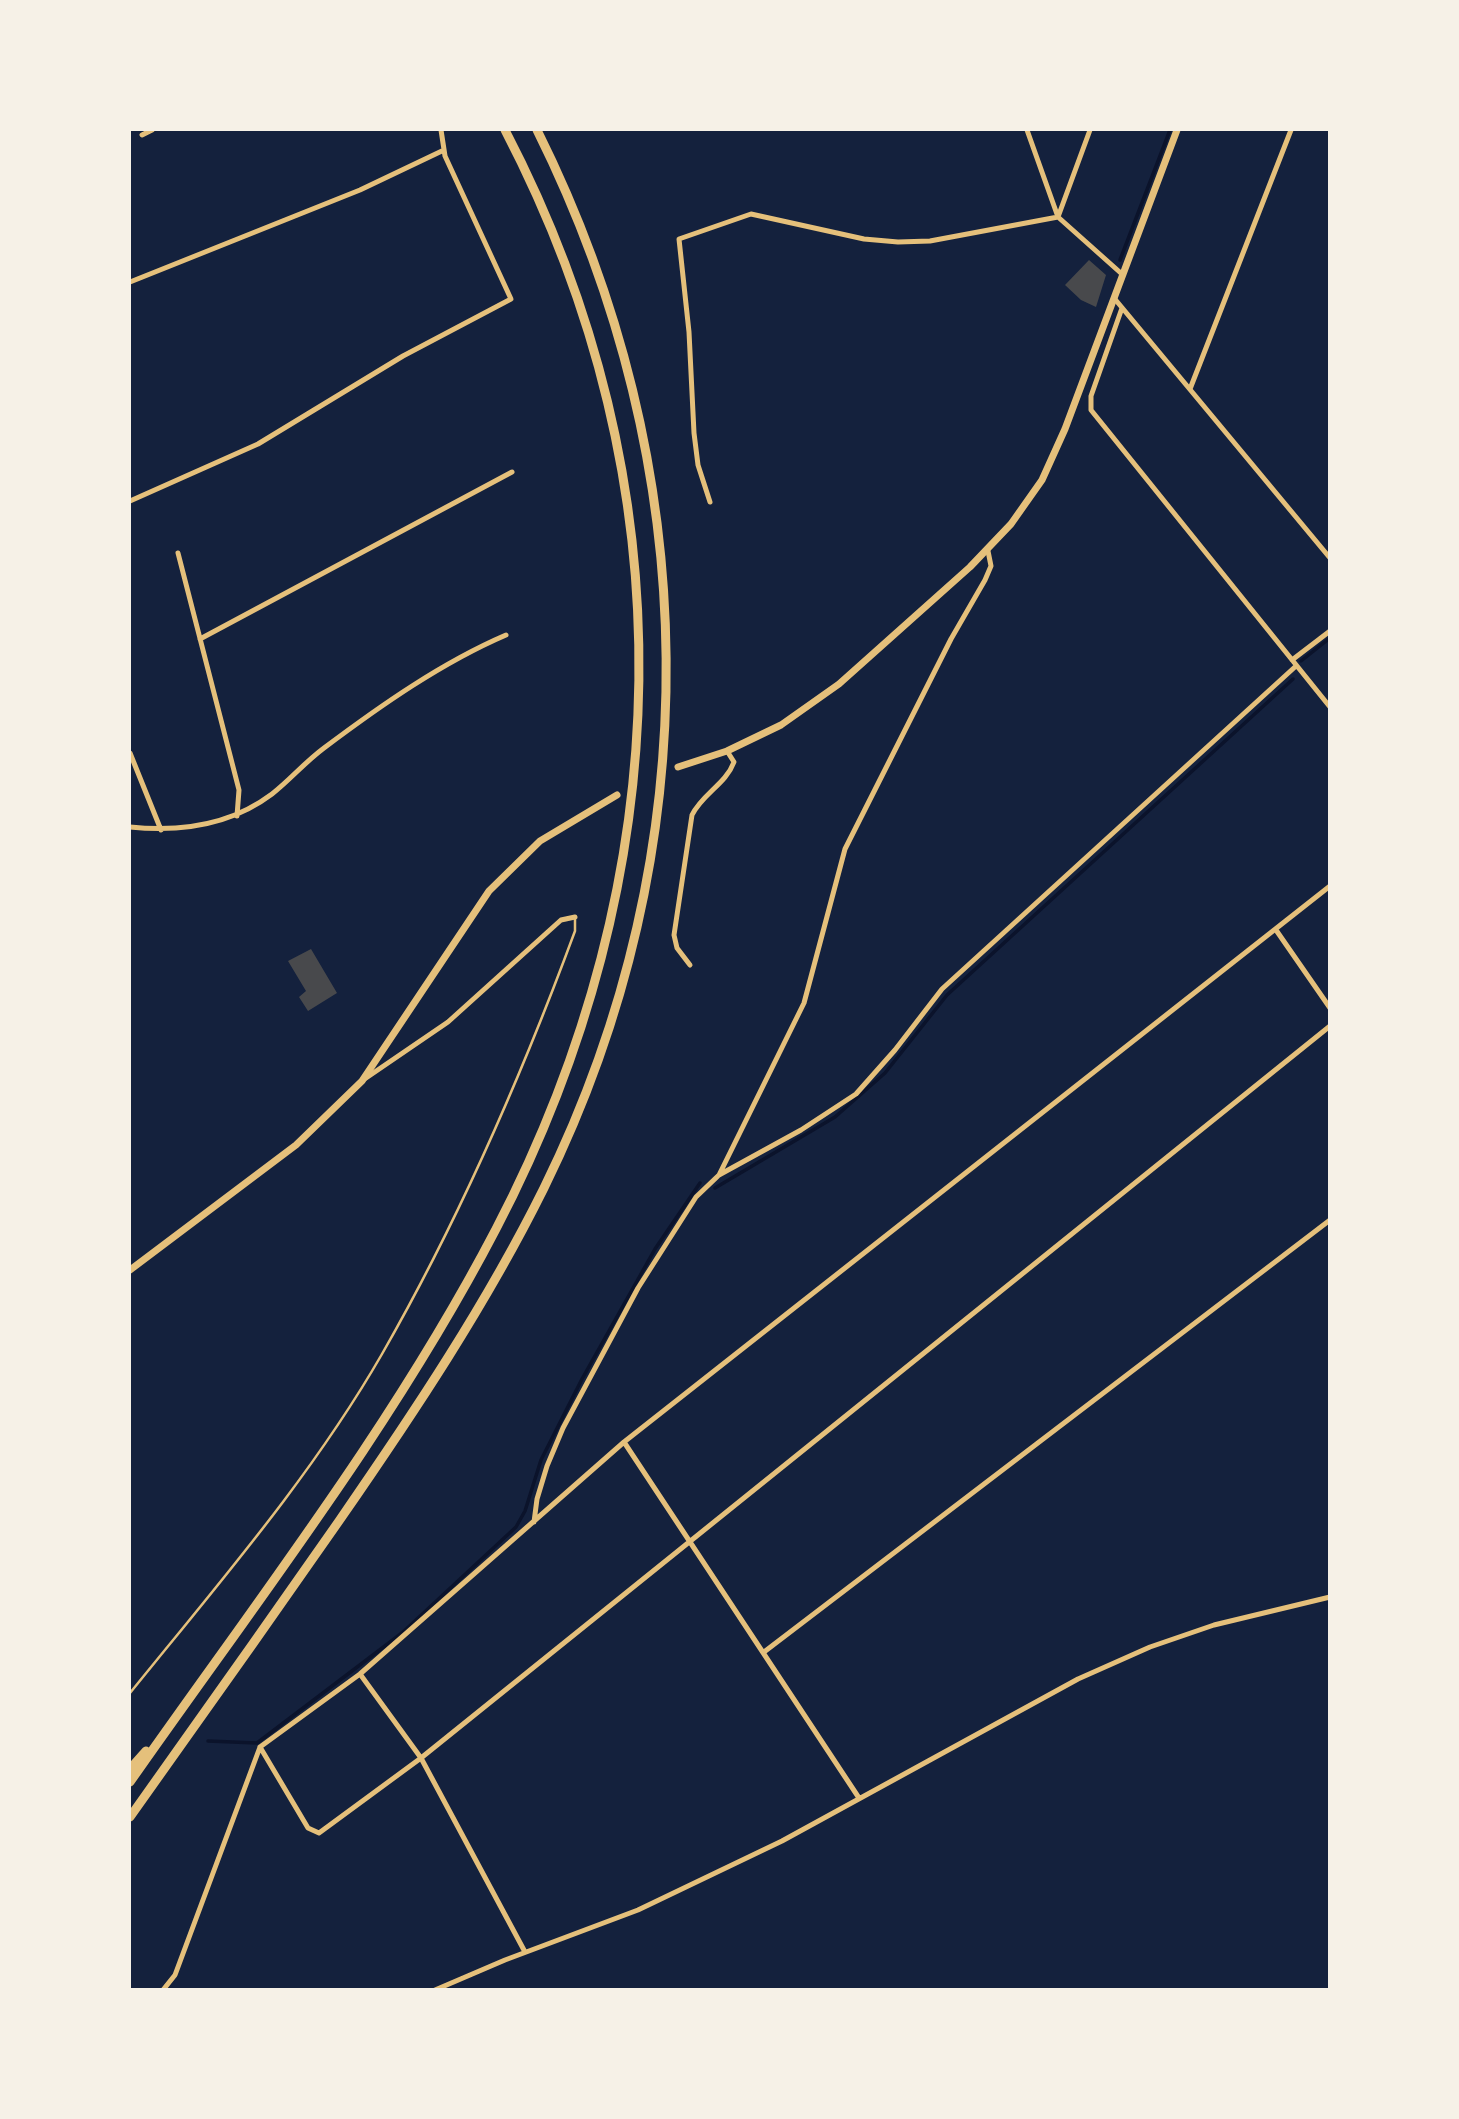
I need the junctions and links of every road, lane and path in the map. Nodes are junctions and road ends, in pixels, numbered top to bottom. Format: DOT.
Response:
graph roads {
  1 [pos="152,130"];
  2 [pos="441,130"];
  3 [pos="505,130"];
  4 [pos="537,130"];
  5 [pos="1027,130"];
  6 [pos="1090,130"];
  7 [pos="1177,130"];
  8 [pos="1291,130"];
  9 [pos="142,135"];
  10 [pos="444,150"];
  11 [pos="1058,217"];
  12 [pos="1123,275"];
  13 [pos="130,282"];
  14 [pos="1114,298"];
  15 [pos="1122,308"];
  16 [pos="1190,389"];
  17 [pos="512,472"];
  18 [pos="130,501"];
  19 [pos="710,502"];
  20 [pos="988,551"];
  21 [pos="178,553"];
  22 [pos="1329,558"];
  23 [pos="1329,631"];
  24 [pos="506,635"];
  25 [pos="200,639"];
  26 [pos="1292,660"];
  27 [pos="1296,666"];
  28 [pos="1329,707"];
  29 [pos="727,751"];
  30 [pos="130,753"];
  31 [pos="678,767"];
  32 [pos="617,795"];
  33 [pos="237,816"];
  34 [pos="130,827"];
  35 [pos="161,830"];
  36 [pos="1329,886"];
  37 [pos="575,917"];
  38 [pos="1276,930"];
  39 [pos="690,965"];
  40 [pos="1329,1008"];
  41 [pos="1329,1026"];
  42 [pos="362,1081"];
  43 [pos="719,1175"];
  44 [pos="1329,1220"];
  45 [pos="130,1270"];
  46 [pos="624,1442"];
  47 [pos="534,1522"];
  48 [pos="690,1541"];
  49 [pos="1329,1597"];
  50 [pos="764,1652"];
  51 [pos="360,1674"];
  52 [pos="130,1693"];
  53 [pos="175,1718"];
  54 [pos="260,1747"];
  55 [pos="421,1758"];
  56 [pos="130,1769"];
  57 [pos="130,1782"];
  58 [pos="859,1798"];
  59 [pos="130,1817"];
  60 [pos="526,1952"];
  61 [pos="163,1990"];
  62 [pos="435,1990"];
  1 -- 9 [label="street"];
  2 -- 10 [label="street"];
  3 -- 53 [label="highway"];
  4 -- 59 [label="highway"];
  5 -- 11 [label="street"];
  6 -- 11 [label="street"];
  7 -- 12 [label="main road"];
  8 -- 16 [label="street"];
  10 -- 13 [label="street"];
  10 -- 18 [label="street"];
  11 -- 12 [label="street"];
  11 -- 19 [label="street"];
  12 -- 14 [label="main road"];
  14 -- 15 [label="street"];
  14 -- 20 [label="main road"];
  15 -- 16 [label="street"];
  15 -- 26 [label="street"];
  16 -- 22 [label="street"];
  17 -- 25 [label="street"];
  20 -- 29 [label="main road"];
  20 -- 43 [label="street"];
  21 -- 25 [label="street"];
  23 -- 26 [label="street"];
  24 -- 33 [label="street"];
  25 -- 33 [label="street"];
  26 -- 27 [label="street"];
  27 -- 28 [label="street"];
  27 -- 43 [label="street"];
  29 -- 31 [label="main road"];
  29 -- 39 [label="street"];
  30 -- 35 [label="street"];
  32 -- 42 [label="main road"];
  33 -- 35 [label="street"];
  34 -- 35 [label="street"];
  36 -- 38 [label="street"];
  37 -- 42 [label="street"];
  37 -- 52 [label="lane"];
  38 -- 40 [label="street"];
  38 -- 46 [label="street"];
  41 -- 48 [label="street"];
  42 -- 45 [label="main road"];
  43 -- 47 [label="street"];
  44 -- 50 [label="street"];
  46 -- 47 [label="street"];
  46 -- 48 [label="street"];
  47 -- 51 [label="street"];
  48 -- 50 [label="street"];
  48 -- 55 [label="street"];
  49 -- 58 [label="street"];
  50 -- 58 [label="street"];
  51 -- 54 [label="street"];
  51 -- 55 [label="street"];
  53 -- 56 [label="highway"];
  53 -- 57 [label="highway"];
  54 -- 55 [label="street"];
  54 -- 61 [label="street"];
  55 -- 60 [label="street"];
  58 -- 60 [label="street"];
  60 -- 62 [label="street"];
}
